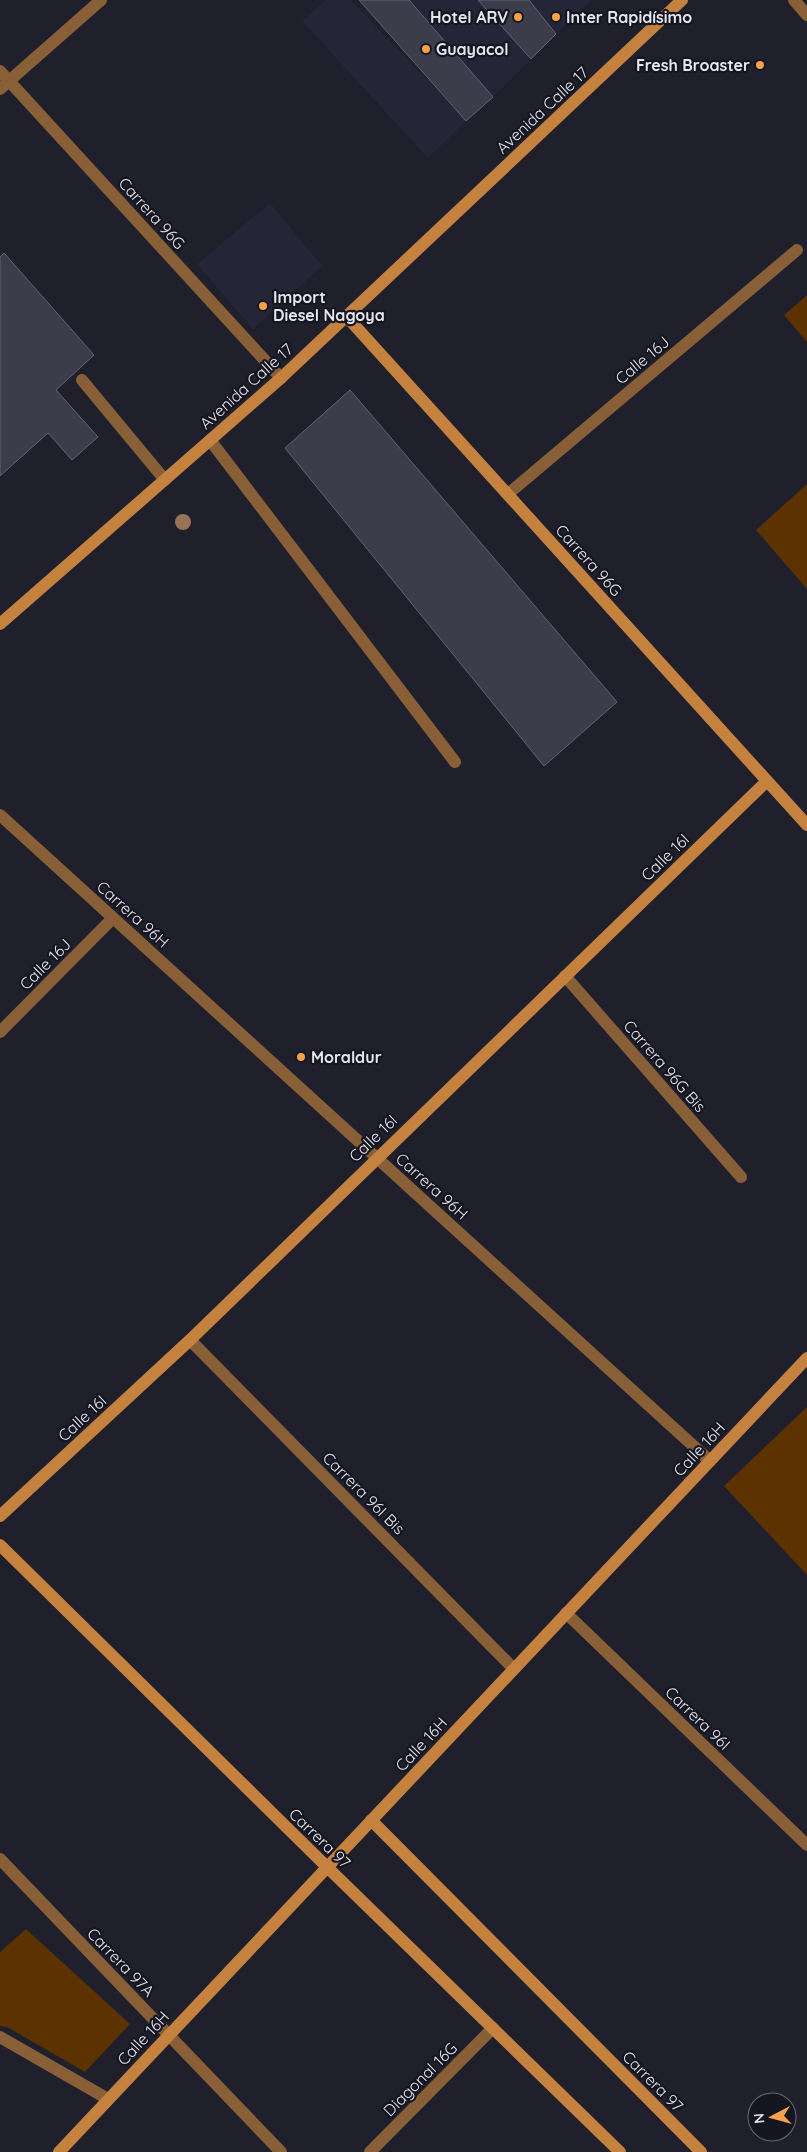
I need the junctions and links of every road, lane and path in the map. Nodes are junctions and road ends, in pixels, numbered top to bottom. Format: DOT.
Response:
graph roads {
  1 [pos="101,0"];
  2 [pos="682,0"];
  3 [pos="794,0"];
  4 [pos="807,15"];
  5 [pos="0,71"];
  6 [pos="5,85"];
  7 [pos="797,250"];
  8 [pos="347,317"];
  9 [pos="281,378"];
  10 [pos="82,380"];
  11 [pos="210,440"];
  12 [pos="165,480"];
  13 [pos="508,494"];
  14 [pos="0,624"];
  15 [pos="455,762"];
  16 [pos="767,781"];
  17 [pos="0,815"];
  18 [pos="807,825"];
  19 [pos="113,918"];
  20 [pos="565,976"];
  21 [pos="0,1032"];
  22 [pos="377,1158"];
  23 [pos="741,1177"];
  24 [pos="190,1340"];
  25 [pos="807,1358"];
  26 [pos="710,1461"];
  27 [pos="0,1516"];
  28 [pos="0,1545"];
  29 [pos="566,1613"];
  30 [pos="514,1668"];
  31 [pos="371,1820"];
  32 [pos="807,1845"];
  33 [pos="0,1859"];
  34 [pos="327,1867"];
  35 [pos="493,2028"];
  36 [pos="169,2035"];
  37 [pos="0,2037"];
  38 [pos="108,2100"];
  39 [pos="59,2152"];
  40 [pos="281,2152"];
  41 [pos="370,2152"];
  42 [pos="620,2152"];
  43 [pos="701,2152"];
  1 -- 6 [label="street"];
  2 -- 8 [label="street, Avenida Calle 17"];
  3 -- 4 [label="street"];
  5 -- 6 [label="street, Carrera 96G"];
  6 -- 9 [label="street, Carrera 96G"];
  7 -- 13 [label="street, Calle 16J"];
  8 -- 9 [label="street, Avenida Calle 17"];
  8 -- 13 [label="street, Carrera 96G"];
  9 -- 11 [label="street, Avenida Calle 17"];
  10 -- 12 [label="street"];
  11 -- 12 [label="street, Avenida Calle 17"];
  11 -- 15 [label="street"];
  12 -- 14 [label="street, Avenida Calle 17"];
  13 -- 16 [label="street, Carrera 96G"];
  16 -- 18 [label="street, Carrera 96G"];
  16 -- 20 [label="street, Calle 16I"];
  17 -- 19 [label="street, Carrera 96H"];
  19 -- 21 [label="street, Calle 16J"];
  19 -- 22 [label="street, Carrera 96H"];
  20 -- 22 [label="street, Calle 16I"];
  20 -- 23 [label="street, Carrera 96G Bis"];
  22 -- 24 [label="street, Calle 16I"];
  22 -- 26 [label="street, Carrera 96H"];
  24 -- 27 [label="street, Calle 16I"];
  24 -- 30 [label="street, Carrera 96I Bis"];
  25 -- 26 [label="street, Calle 16H"];
  26 -- 29 [label="street, Calle 16H"];
  28 -- 34 [label="street, Carrera 97"];
  29 -- 30 [label="street, Calle 16H"];
  29 -- 32 [label="street, Carrera 96I"];
  30 -- 31 [label="street, Calle 16H"];
  31 -- 34 [label="street, Calle 16H"];
  31 -- 43 [label="street, Carrera 97"];
  33 -- 36 [label="street, Carrera 97A"];
  34 -- 35 [label="street, Carrera 97"];
  34 -- 36 [label="street, Calle 16H"];
  35 -- 41 [label="street, Diagonal 16G"];
  35 -- 42 [label="street, Carrera 97"];
  36 -- 38 [label="street, Calle 16H"];
  36 -- 40 [label="street, Carrera 97A"];
  37 -- 38 [label="street"];
  38 -- 39 [label="street, Calle 16H"];
}
